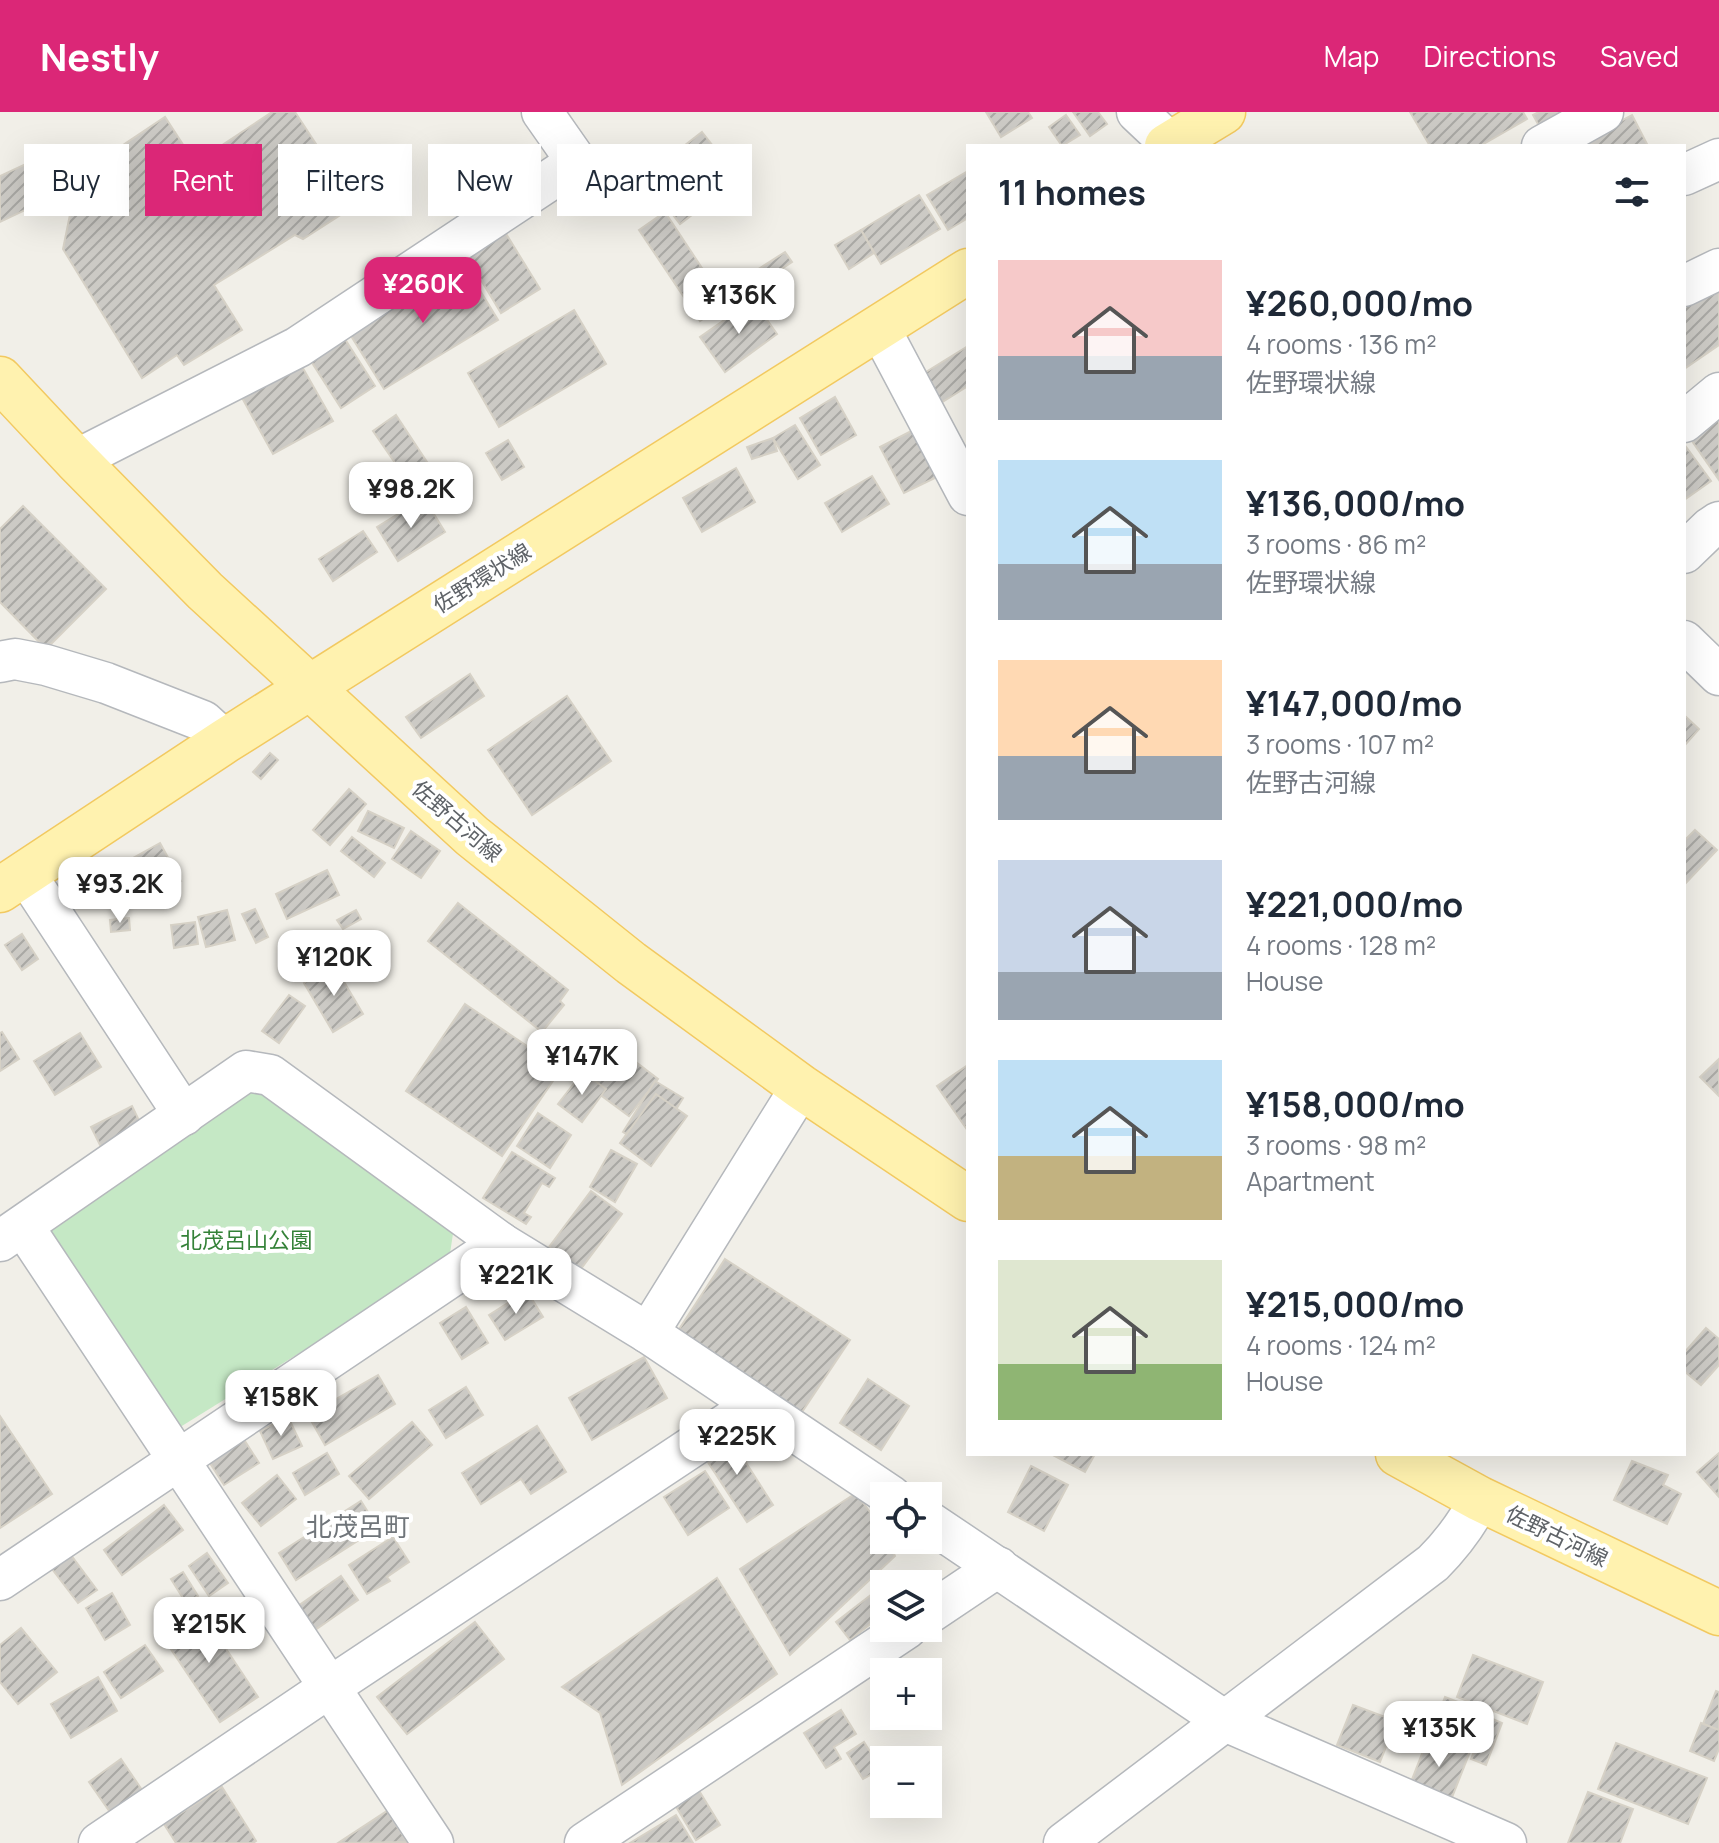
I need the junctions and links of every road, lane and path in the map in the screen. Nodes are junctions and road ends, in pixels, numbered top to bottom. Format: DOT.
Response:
graph roads {
  1 [pos="542,112"];
  2 [pos="1137,112"];
  3 [pos="1223,112"];
  4 [pos="1603,112"];
  5 [pos="1169,144"];
  6 [pos="1172,144"];
  7 [pos="1546,144"];
  8 [pos="1719,159"];
  9 [pos="1686,174"];
  10 [pos="1719,269"];
  11 [pos="966,272"];
  12 [pos="1686,285"];
  13 [pos="879,327"];
  14 [pos="0,379"];
  15 [pos="1719,393"];
  16 [pos="1686,420"];
  17 [pos="76,460"];
  18 [pos="966,491"];
  19 [pos="1719,522"];
  20 [pos="1686,551"];
  21 [pos="1686,643"];
  22 [pos="0,662"];
  23 [pos="1719,675"];
  24 [pos="309,688"];
  25 [pos="225,741"];
  26 [pos="13,882"];
  27 [pos="801,1087"];
  28 [pos="184,1115"];
  29 [pos="966,1198"];
  30 [pos="11,1233"];
  31 [pos="501,1243"];
  32 [pos="648,1333"];
  33 [pos="755,1405"];
  34 [pos="1402,1456"];
  35 [pos="178,1460"];
  36 [pos="870,1482"];
  37 [pos="1480,1499"];
  38 [pos="942,1530"];
  39 [pos="998,1567"];
  40 [pos="0,1580"];
  41 [pos="942,1605"];
  42 [pos="1719,1613"];
  43 [pos="886,1642"];
  44 [pos="330,1687"];
  45 [pos="1225,1721"];
  46 [pos="1499,1842"];
  47 [pos="99,1843"];
  48 [pos="433,1843"];
  49 [pos="585,1843"];
  50 [pos="1064,1843"];
  1 -- 17 [label="street"];
  2 -- 5 [label="street"];
  3 -- 6 [label="main road"];
  4 -- 7 [label="street"];
  8 -- 9 [label="street"];
  10 -- 12 [label="street"];
  11 -- 13 [label="main road, 佐野環状線"];
  13 -- 18 [label="street"];
  13 -- 24 [label="main road, 佐野環状線"];
  14 -- 17 [label="main road, 佐野古河線"];
  15 -- 16 [label="street"];
  17 -- 24 [label="main road, 佐野古河線"];
  19 -- 20 [label="street"];
  21 -- 23 [label="street"];
  22 -- 25 [label="street"];
  24 -- 25 [label="main road, 佐野環状線"];
  24 -- 27 [label="main road, 佐野古河線"];
  25 -- 26 [label="main road, 佐野環状線"];
  26 -- 28 [label="street"];
  27 -- 29 [label="main road, 佐野古河線"];
  27 -- 32 [label="street"];
  28 -- 30 [label="street"];
  28 -- 31 [label="street"];
  30 -- 35 [label="street"];
  31 -- 32 [label="street"];
  31 -- 35 [label="street"];
  32 -- 33 [label="street"];
  33 -- 36 [label="street"];
  33 -- 44 [label="street"];
  34 -- 37 [label="main road, 佐野古河線"];
  35 -- 40 [label="street"];
  35 -- 44 [label="street"];
  37 -- 42 [label="main road, 佐野古河線"];
  37 -- 45 [label="street"];
  38 -- 39 [label="street"];
  39 -- 41 [label="street"];
  39 -- 45 [label="street"];
  43 -- 49 [label="street"];
  44 -- 47 [label="street"];
  44 -- 48 [label="street"];
  45 -- 46 [label="street"];
  45 -- 50 [label="street"];
}
